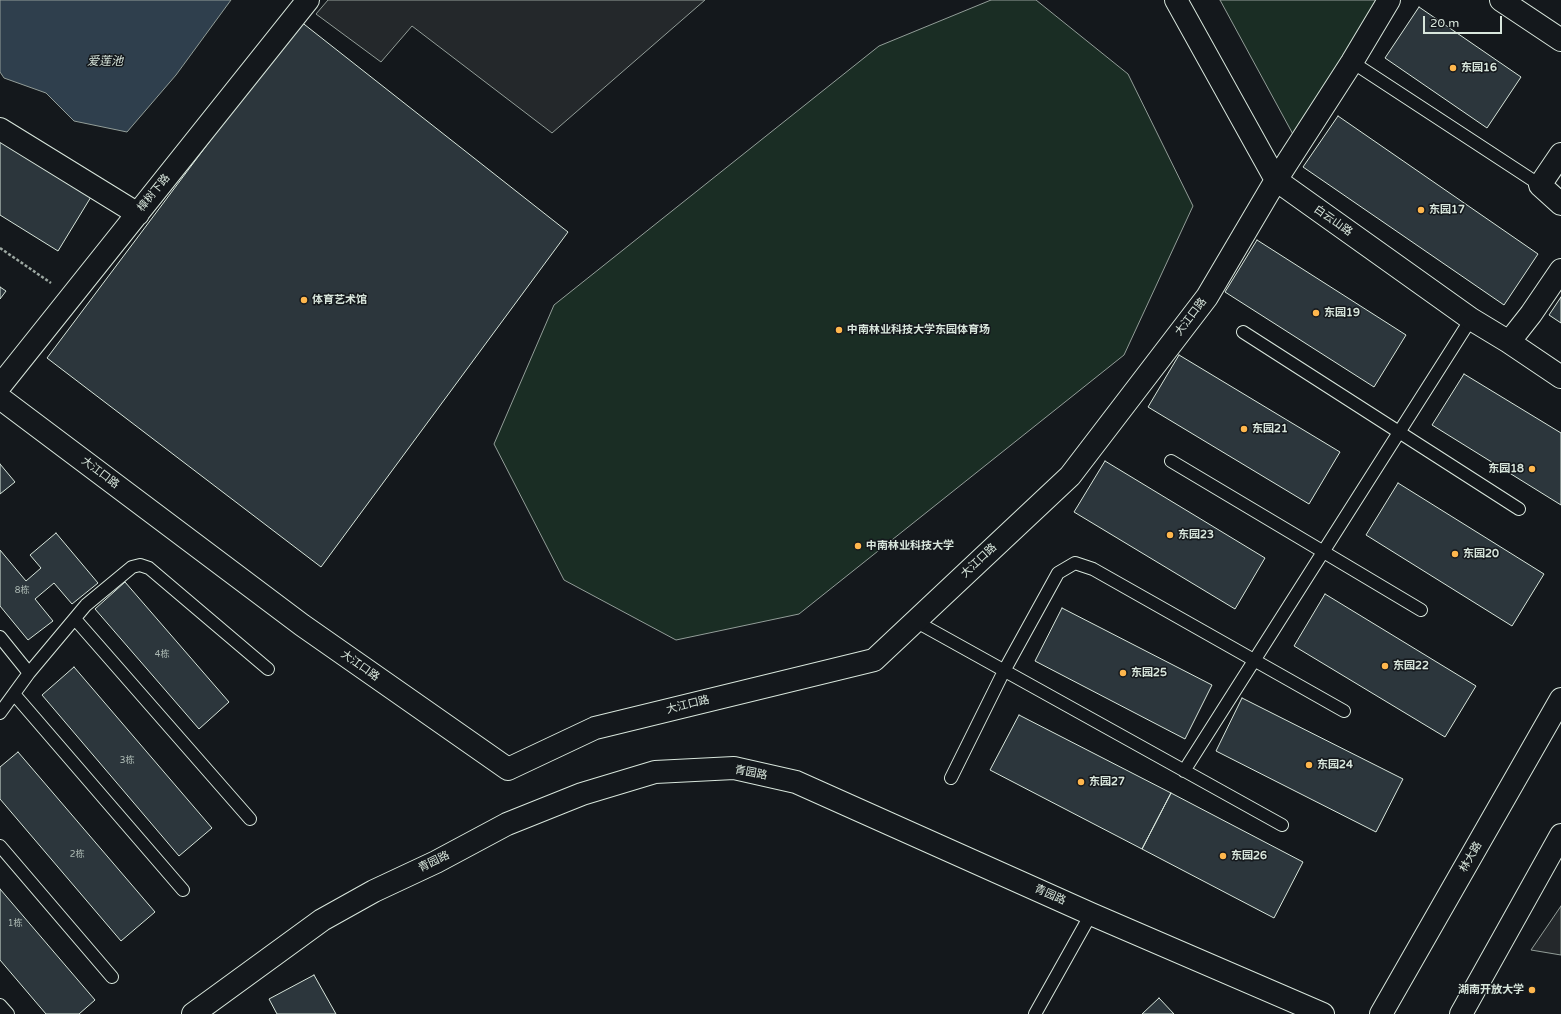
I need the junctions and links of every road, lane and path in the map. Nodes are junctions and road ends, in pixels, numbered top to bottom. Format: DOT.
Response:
graph roads {
  1 [pos="308,0"];
  2 [pos="1176,0"];
  3 [pos="1389,0"];
  4 [pos="1501,0"];
  5 [pos="1561,40"];
  6 [pos="1352,62"];
  7 [pos="0,129"];
  8 [pos="1561,154"];
  9 [pos="1276,180"];
  10 [pos="1540,185"];
  11 [pos="1561,204"];
  12 [pos="138,214"];
  13 [pos="0,248"];
  14 [pos="1561,270"];
  15 [pos="71,297"];
  16 [pos="1471,319"];
  17 [pos="1243,332"];
  18 [pos="1509,342"];
  19 [pos="1561,377"];
  20 [pos="0,386"];
  21 [pos="0,398"];
  22 [pos="1399,432"];
  23 [pos="1171,461"];
  24 [pos="1519,509"];
  25 [pos="1323,551"];
  26 [pos="1421,610"];
  27 [pos="75,619"];
  28 [pos="915,621"];
  29 [pos="0,637"];
  30 [pos="1254,660"];
  31 [pos="268,669"];
  32 [pos="1004,671"];
  33 [pos="29,673"];
  34 [pos="14,694"];
  35 [pos="1561,699"];
  36 [pos="1344,711"];
  37 [pos="0,713"];
  38 [pos="1184,771"];
  39 [pos="951,778"];
  40 [pos="250,819"];
  41 [pos="1282,824"];
  42 [pos="1561,835"];
  43 [pos="0,846"];
  44 [pos="183,890"];
  45 [pos="1091,914"];
  46 [pos="112,977"];
  47 [pos="0,1005"];
  48 [pos="8,1014"];
  49 [pos="192,1014"];
  50 [pos="1035,1014"];
  51 [pos="1323,1014"];
  52 [pos="1381,1014"];
  53 [pos="1461,1014"];
  1 -- 12 [label="street, 樟树下路"];
  2 -- 9 [label="street, 白云山路"];
  3 -- 6 [label="street, 大江口路"];
  4 -- 5 [label="street"];
  6 -- 9 [label="street, 大江口路"];
  6 -- 10 [label="lane"];
  7 -- 12 [label="street"];
  8 -- 10 [label="street"];
  9 -- 16 [label="street, 白云山路"];
  9 -- 28 [label="street, 大江口路"];
  10 -- 11 [label="street"];
  12 -- 15 [label="street, 樟树下路"];
  13 -- 15 [label="path"];
  14 -- 18 [label="street"];
  15 -- 20 [label="street, 樟树下路"];
  16 -- 18 [label="street, 白云山路"];
  16 -- 22 [label="lane"];
  17 -- 22 [label="lane"];
  18 -- 19 [label="street, 白云山路"];
  21 -- 28 [label="street, 大江口路"];
  22 -- 24 [label="lane"];
  22 -- 25 [label="lane"];
  23 -- 25 [label="lane"];
  25 -- 26 [label="lane"];
  25 -- 30 [label="lane"];
  27 -- 31 [label="lane"];
  27 -- 33 [label="lane"];
  27 -- 40 [label="lane"];
  28 -- 32 [label="lane"];
  29 -- 33 [label="lane"];
  30 -- 32 [label="lane"];
  30 -- 36 [label="lane"];
  30 -- 38 [label="lane"];
  32 -- 38 [label="lane"];
  32 -- 39 [label="lane"];
  33 -- 34 [label="lane"];
  34 -- 37 [label="lane"];
  34 -- 44 [label="lane"];
  35 -- 52 [label="street, 林大路"];
  38 -- 41 [label="lane"];
  42 -- 53 [label="street"];
  43 -- 46 [label="lane"];
  45 -- 49 [label="street, 青园路"];
  45 -- 50 [label="lane"];
  45 -- 51 [label="street, 青园路"];
  47 -- 48 [label="lane"];
}
